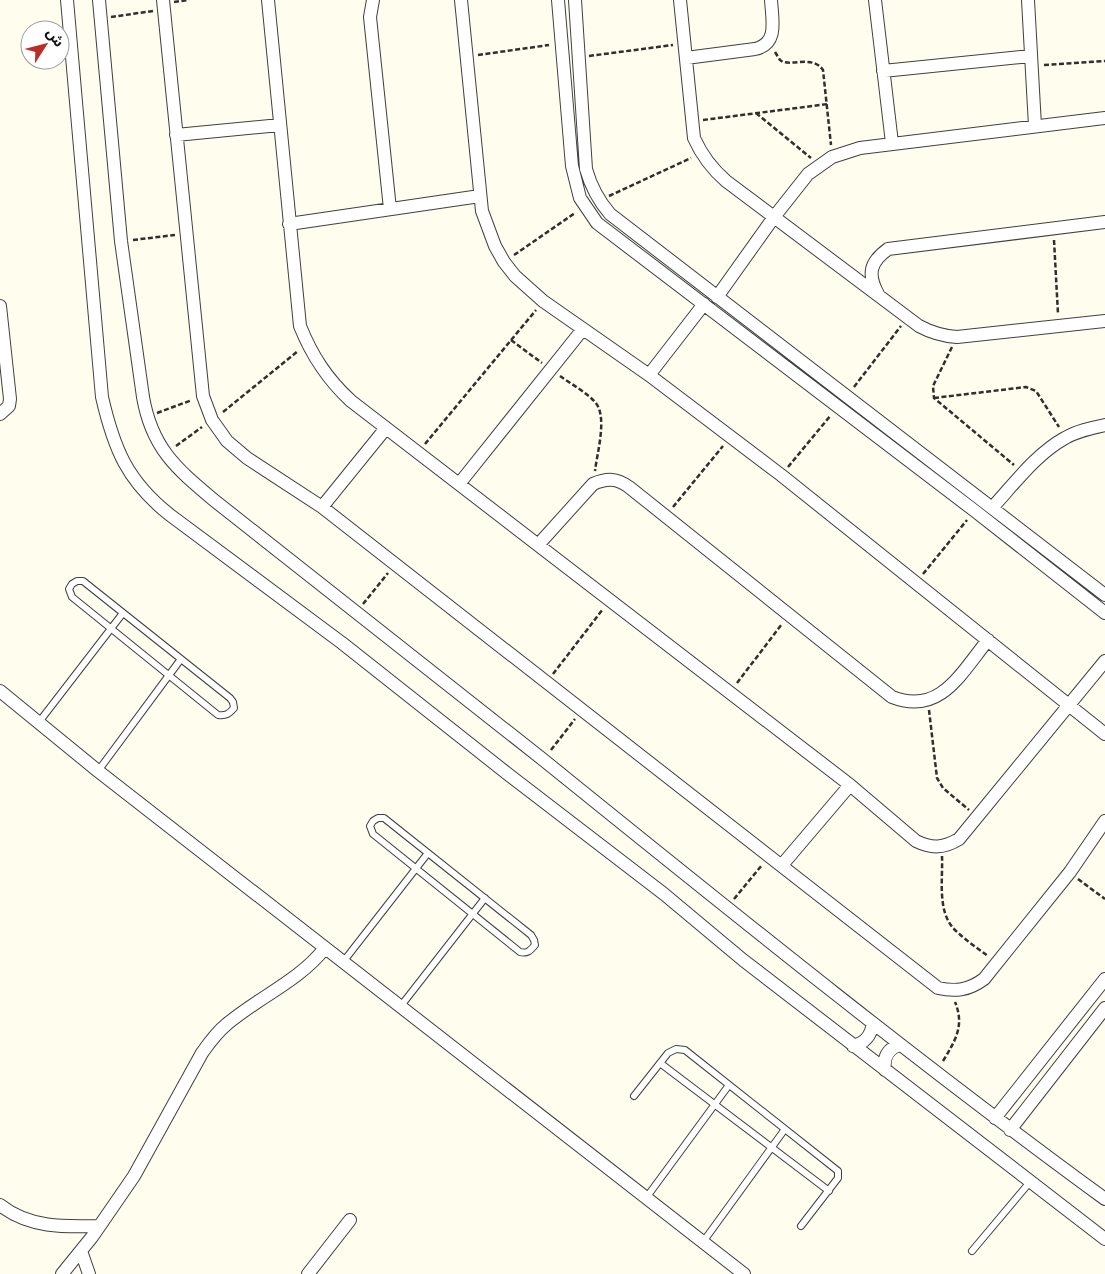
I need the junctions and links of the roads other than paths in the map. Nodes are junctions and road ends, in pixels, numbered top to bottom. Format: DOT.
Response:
graph roads {
  1 [pos="67,0"];
  2 [pos="99,0"];
  3 [pos="268,0"];
  4 [pos="373,0"];
  5 [pos="461,0"];
  6 [pos="558,0"];
  7 [pos="575,0"];
  8 [pos="680,0"];
  9 [pos="771,0"];
  10 [pos="875,0"];
  11 [pos="1028,0"];
  12 [pos="163,5"];
  13 [pos="686,58"];
  14 [pos="1031,61"];
  15 [pos="883,71"];
  16 [pos="1105,118"];
  17 [pos="280,125"];
  18 [pos="1035,126"];
  19 [pos="176,134"];
  20 [pos="892,143"];
  21 [pos="480,196"];
  22 [pos="390,210"];
  23 [pos="774,217"];
  24 [pos="1105,222"];
  25 [pos="289,224"];
  26 [pos="878,294"];
  27 [pos="717,296"];
  28 [pos="704,304"];
  29 [pos="0,306"];
  30 [pos="1105,322"];
  31 [pos="584,329"];
  32 [pos="760,330"];
  33 [pos="2,333"];
  34 [pos="752,341"];
  35 [pos="650,375"];
  36 [pos="0,414"];
  37 [pos="1105,425"];
  38 [pos="386,428"];
  39 [pos="459,484"];
  40 [pos="322,507"];
  41 [pos="992,508"];
  42 [pos="538,545"];
  43 [pos="1058,559"];
  44 [pos="1050,569"];
  45 [pos="1105,595"];
  46 [pos="1105,613"];
  47 [pos="123,614"];
  48 [pos="112,628"];
  49 [pos="988,640"];
  50 [pos="181,659"];
  51 [pos="1105,661"];
  52 [pos="168,675"];
  53 [pos="0,691"];
  54 [pos="1069,705"];
  55 [pos="39,722"];
  56 [pos="1105,734"];
  57 [pos="98,771"];
  58 [pos="850,785"];
  59 [pos="1105,821"];
  60 [pos="428,853"];
  61 [pos="782,866"];
  62 [pos="416,869"];
  63 [pos="485,898"];
  64 [pos="473,914"];
  65 [pos="325,948"];
  66 [pos="343,962"];
  67 [pos="1105,979"];
  68 [pos="400,1007"];
  69 [pos="1105,1008"];
  70 [pos="873,1023"];
  71 [pos="899,1044"];
  72 [pos="853,1046"];
  73 [pos="660,1063"];
  74 [pos="884,1070"];
  75 [pos="729,1085"];
  76 [pos="634,1096"];
  77 [pos="715,1104"];
  78 [pos="995,1118"];
  79 [pos="785,1129"];
  80 [pos="1010,1130"];
  81 [pos="772,1147"];
  82 [pos="1030,1182"];
  83 [pos="829,1191"];
  84 [pos="646,1198"];
  85 [pos="1105,1199"];
  86 [pos="0,1205"];
  87 [pos="350,1220"];
  88 [pos="99,1226"];
  89 [pos="801,1226"];
  90 [pos="1105,1239"];
  91 [pos="703,1242"];
  92 [pos="972,1251"];
  93 [pos="81,1252"];
  94 [pos="62,1274"];
  95 [pos="88,1274"];
  96 [pos="308,1274"];
  97 [pos="744,1274"];
  1 -- 72 [label="street"];
  2 -- 70 [label="street"];
  3 -- 17 [label="street"];
  4 -- 22 [label="street"];
  5 -- 21 [label="street"];
  6 -- 28 [label="street"];
  7 -- 27 [label="street"];
  8 -- 13 [label="street"];
  9 -- 13 [label="street"];
  10 -- 15 [label="street"];
  11 -- 14 [label="street"];
  12 -- 19 [label="street"];
  13 -- 23 [label="street"];
  14 -- 15 [label="street"];
  14 -- 18 [label="street"];
  15 -- 20 [label="street"];
  16 -- 18 [label="street"];
  17 -- 19 [label="street"];
  17 -- 25 [label="street"];
  18 -- 20 [label="street"];
  19 -- 40 [label="street"];
  20 -- 23 [label="street"];
  21 -- 22 [label="street"];
  21 -- 31 [label="street"];
  22 -- 25 [label="street"];
  23 -- 26 [label="street"];
  23 -- 27 [label="street"];
  24 -- 26 [label="street"];
  25 -- 38 [label="street"];
  26 -- 30 [label="street"];
  27 -- 32 [label="street"];
  28 -- 34 [label="street"];
  28 -- 35 [label="street"];
  29 -- 33 [label="street"];
  31 -- 35 [label="street"];
  31 -- 39 [label="street"];
  32 -- 34 [label="street"];
  32 -- 41 [label="street"];
  33 -- 36 [label="street"];
  34 -- 44 [label="street"];
  35 -- 49 [label="street"];
  37 -- 41 [label="street"];
  38 -- 39 [label="street"];
  38 -- 40 [label="street"];
  39 -- 42 [label="street"];
  40 -- 61 [label="street"];
  41 -- 43 [label="street"];
  42 -- 49 [label="street"];
  42 -- 58 [label="street"];
  43 -- 44 [label="street"];
  43 -- 45 [label="street"];
  44 -- 46 [label="street"];
  47 -- 48 [label="lane"];
  47 -- 48 [label="lane"];
  47 -- 50 [label="lane"];
  48 -- 52 [label="lane"];
  48 -- 55 [label="lane"];
  49 -- 54 [label="street"];
  50 -- 52 [label="lane"];
  50 -- 52 [label="lane"];
  51 -- 54 [label="street"];
  52 -- 57 [label="lane"];
  53 -- 55 [label="street"];
  54 -- 56 [label="street"];
  54 -- 58 [label="street"];
  55 -- 57 [label="street"];
  57 -- 65 [label="street"];
  58 -- 61 [label="street"];
  59 -- 61 [label="street"];
  60 -- 62 [label="lane"];
  60 -- 62 [label="lane"];
  60 -- 63 [label="lane"];
  62 -- 64 [label="lane"];
  62 -- 66 [label="lane"];
  63 -- 64 [label="lane"];
  63 -- 64 [label="lane"];
  64 -- 68 [label="lane"];
  65 -- 66 [label="street"];
  65 -- 88 [label="street"];
  66 -- 68 [label="street"];
  67 -- 78 [label="street"];
  68 -- 84 [label="street"];
  69 -- 80 [label="street"];
  70 -- 71 [label="street"];
  70 -- 72 [label="street"];
  71 -- 74 [label="street"];
  71 -- 78 [label="street"];
  72 -- 74 [label="street"];
  73 -- 75 [label="lane"];
  73 -- 76 [label="lane"];
  73 -- 77 [label="lane"];
  74 -- 82 [label="street"];
  75 -- 77 [label="lane"];
  75 -- 79 [label="lane"];
  77 -- 81 [label="lane"];
  77 -- 84 [label="lane"];
  78 -- 80 [label="street"];
  79 -- 81 [label="lane"];
  79 -- 83 [label="lane"];
  80 -- 85 [label="street"];
  81 -- 83 [label="lane"];
  81 -- 91 [label="lane"];
  82 -- 90 [label="street"];
  82 -- 92 [label="lane"];
  83 -- 89 [label="lane"];
  84 -- 91 [label="street"];
  86 -- 88 [label="street"];
  87 -- 96 [label="street"];
  88 -- 93 [label="street"];
  91 -- 97 [label="street"];
  93 -- 94 [label="street"];
  93 -- 95 [label="street"];
}
